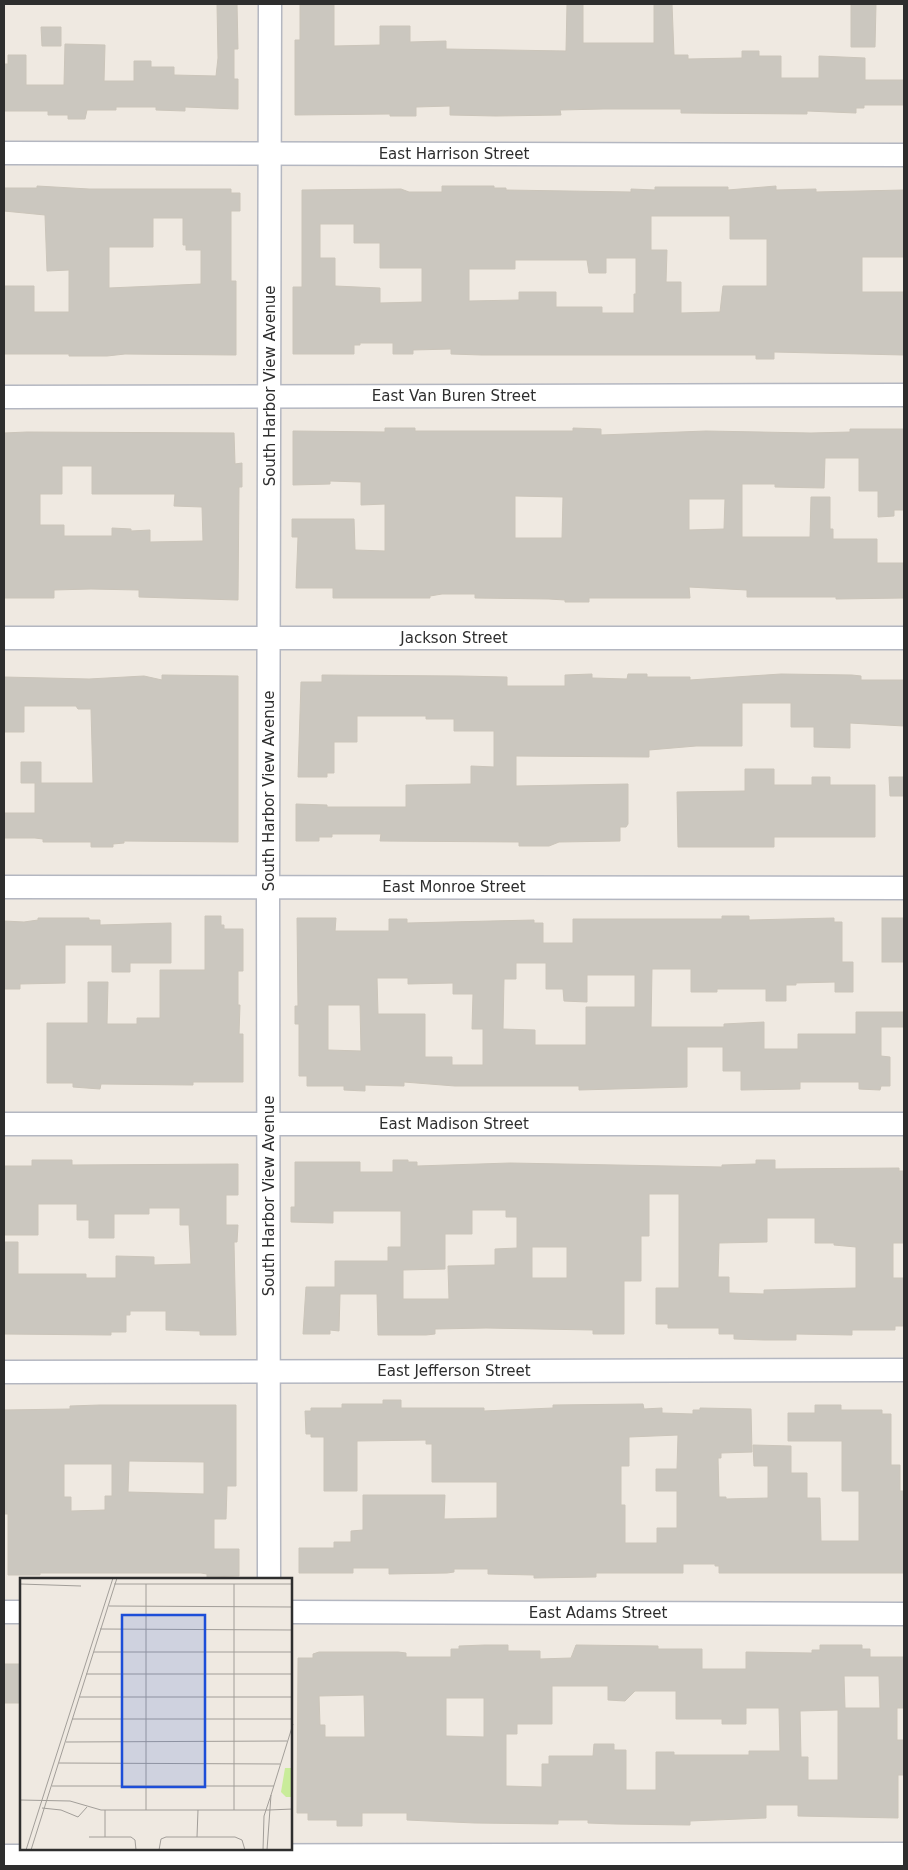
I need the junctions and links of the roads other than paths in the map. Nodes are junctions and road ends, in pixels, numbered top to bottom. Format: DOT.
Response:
graph roads {
  1 [pos="270,4"];
  2 [pos="4,153"];
  3 [pos="270,153"];
  4 [pos="904,155"];
  5 [pos="904,395"];
  6 [pos="270,396"];
  7 [pos="4,397"];
  8 [pos="4,638"];
  9 [pos="270,638"];
  10 [pos="904,638"];
  11 [pos="4,887"];
  12 [pos="268,887"];
  13 [pos="904,888"];
  14 [pos="4,1124"];
  15 [pos="270,1124"];
  16 [pos="904,1124"];
  17 [pos="904,1370"];
  18 [pos="4,1372"];
  19 [pos="270,1372"];
  20 [pos="269,1578"];
  21 [pos="4,1612"];
  22 [pos="20,1612"];
  23 [pos="292,1612"];
  24 [pos="904,1614"];
  25 [pos="904,1854"];
  26 [pos="4,1856"];
  27 [pos="269,1857"];
  1 -- 3 [label="street, South Harbor View Avenue"];
  2 -- 3 [label="street, East Harrison Street"];
  3 -- 4 [label="street, East Harrison Street"];
  3 -- 6 [label="street, South Harbor View Avenue"];
  5 -- 6 [label="street, East Van Buren Street"];
  6 -- 7 [label="street, East Van Buren Street"];
  6 -- 9 [label="street, South Harbor View Avenue"];
  8 -- 9 [label="street, Jackson Street"];
  9 -- 10 [label="street, Jackson Street"];
  9 -- 12 [label="street, South Harbor View Avenue"];
  11 -- 12 [label="street, East Monroe Street"];
  12 -- 13 [label="street, East Monroe Street"];
  12 -- 15 [label="street, South Harbor View Avenue"];
  14 -- 15 [label="street, East Madison Street"];
  15 -- 16 [label="street, East Madison Street"];
  15 -- 19 [label="street, South Harbor View Avenue"];
  17 -- 19 [label="street, East Jefferson Street"];
  18 -- 19 [label="street, East Jefferson Street"];
  19 -- 20 [label="street, South Harbor View Avenue"];
  21 -- 22 [label="street"];
  23 -- 24 [label="street, East Adams Street"];
  25 -- 27 [label="street"];
  26 -- 27 [label="street"];
}
